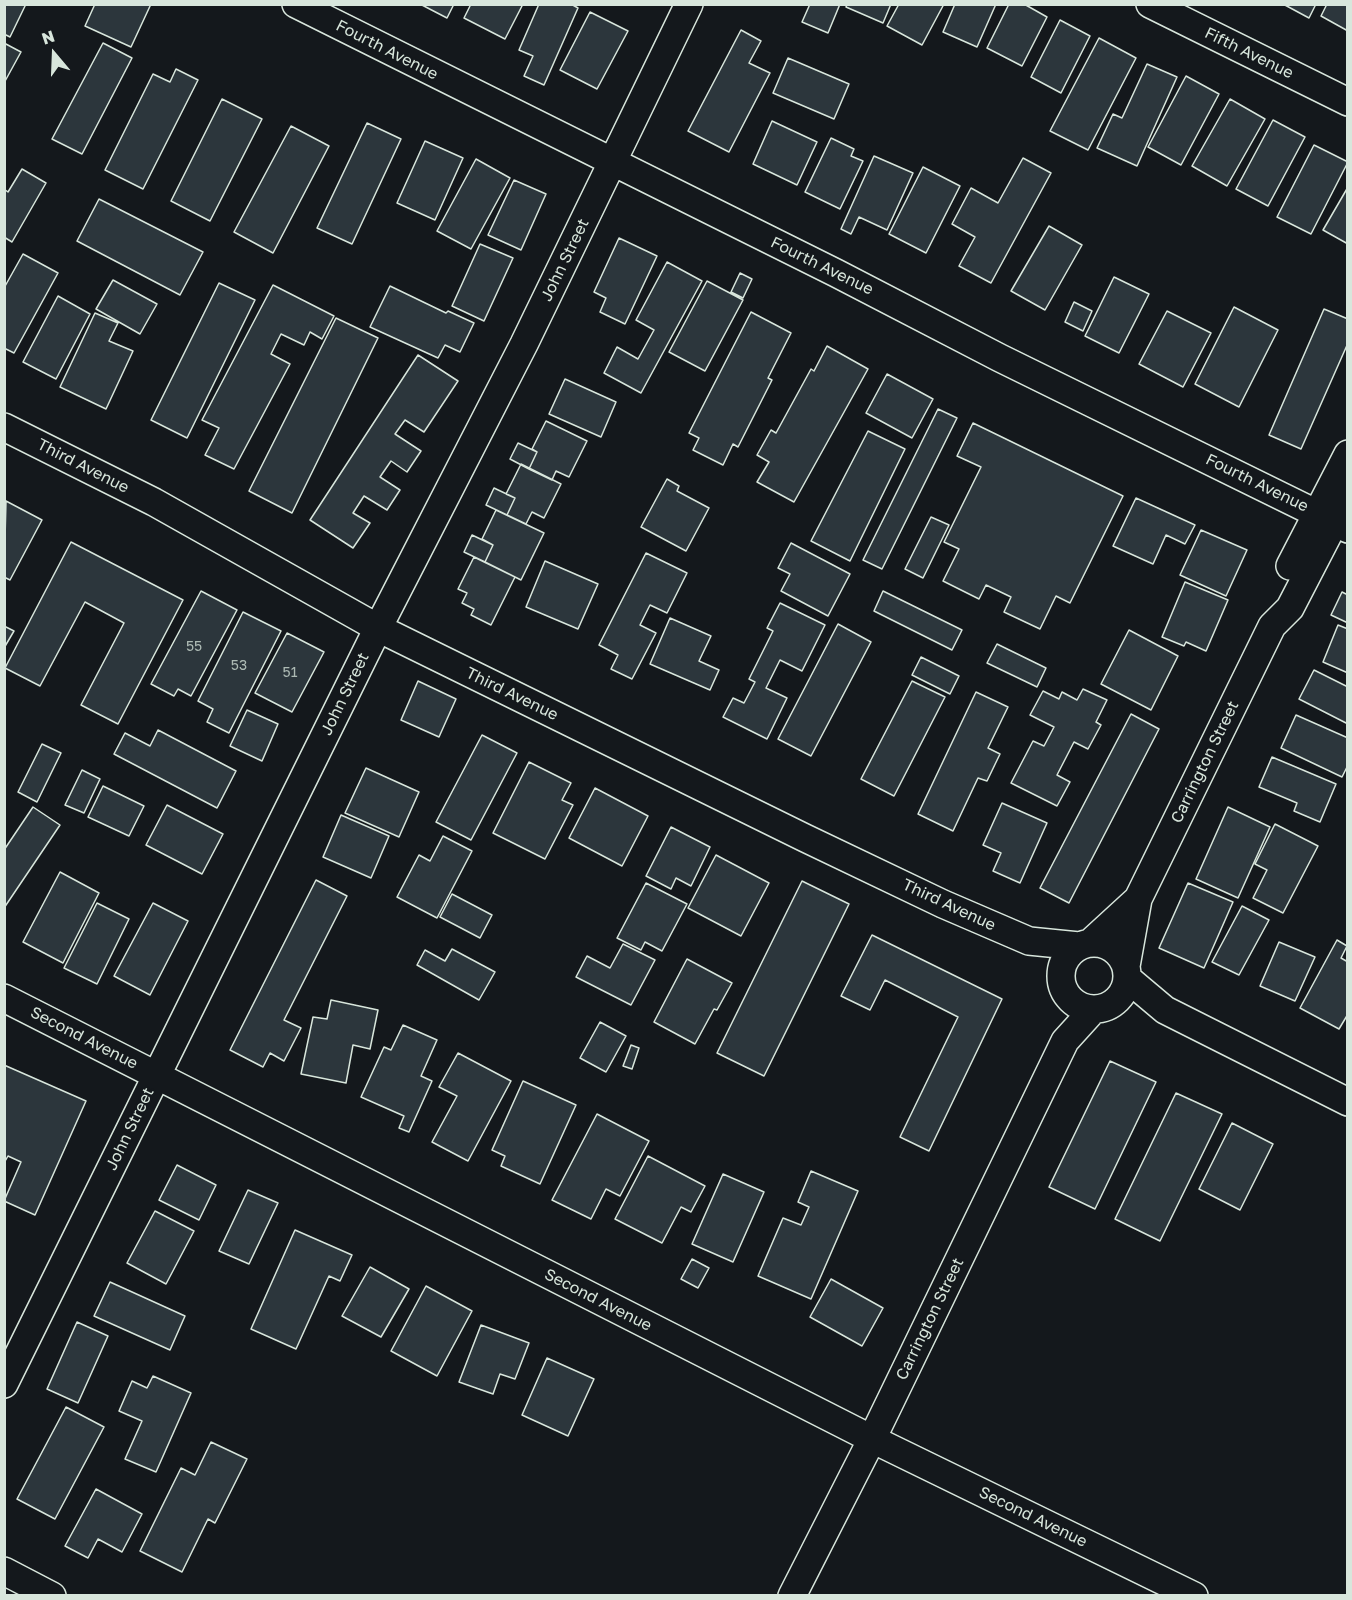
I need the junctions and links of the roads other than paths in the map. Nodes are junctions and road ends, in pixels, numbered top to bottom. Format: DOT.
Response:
graph roads {
  1 [pos="296,4"];
  2 [pos="689,4"];
  3 [pos="1150,4"];
  4 [pos="1347,102"];
  5 [pos="613,163"];
  6 [pos="4,428"];
  7 [pos="1347,454"];
  8 [pos="1347,496"];
  9 [pos="1333,521"];
  10 [pos="378,628"];
  11 [pos="1138,898"];
  12 [pos="1029,941"];
  13 [pos="1084,945"];
  14 [pos="1063,983"];
  15 [pos="1116,988"];
  16 [pos="4,998"];
  17 [pos="1065,1041"];
  18 [pos="156,1075"];
  19 [pos="1347,1102"];
  20 [pos="4,1384"];
  21 [pos="872,1439"];
  22 [pos="4,1571"];
  23 [pos="52,1596"];
  24 [pos="792,1596"];
  25 [pos="1194,1596"];
  1 -- 5 [label="street, Fourth Avenue"];
  2 -- 5 [label="street, John Street"];
  3 -- 4 [label="street, Fifth Avenue"];
  5 -- 9 [label="street, Fourth Avenue"];
  5 -- 10 [label="street, John Street"];
  6 -- 10 [label="street, Third Avenue"];
  7 -- 9 [label="street, Carrington Street"];
  8 -- 9 [label="street, Carrington Street"];
  9 -- 11 [label="street, Carrington Street"];
  10 -- 12 [label="street, Third Avenue"];
  10 -- 18 [label="street, John Street"];
  11 -- 13 [label="street, Carrington Street"];
  11 -- 15 [label="street, Carrington Street"];
  12 -- 13 [label="street, Third Avenue"];
  12 -- 14 [label="street, Third Avenue"];
  13 -- 14 [label="street"];
  13 -- 15 [label="street"];
  14 -- 15 [label="street"];
  14 -- 17 [label="street, Carrington Street"];
  15 -- 17 [label="street, Carrington Street"];
  15 -- 19 [label="street"];
  16 -- 18 [label="street, Second Avenue"];
  17 -- 21 [label="street, Carrington Street"];
  18 -- 20 [label="street, John Street"];
  18 -- 21 [label="street, Second Avenue"];
  21 -- 24 [label="street, Carrington Street"];
  21 -- 25 [label="street, Second Avenue"];
  22 -- 23 [label="street"];
}
